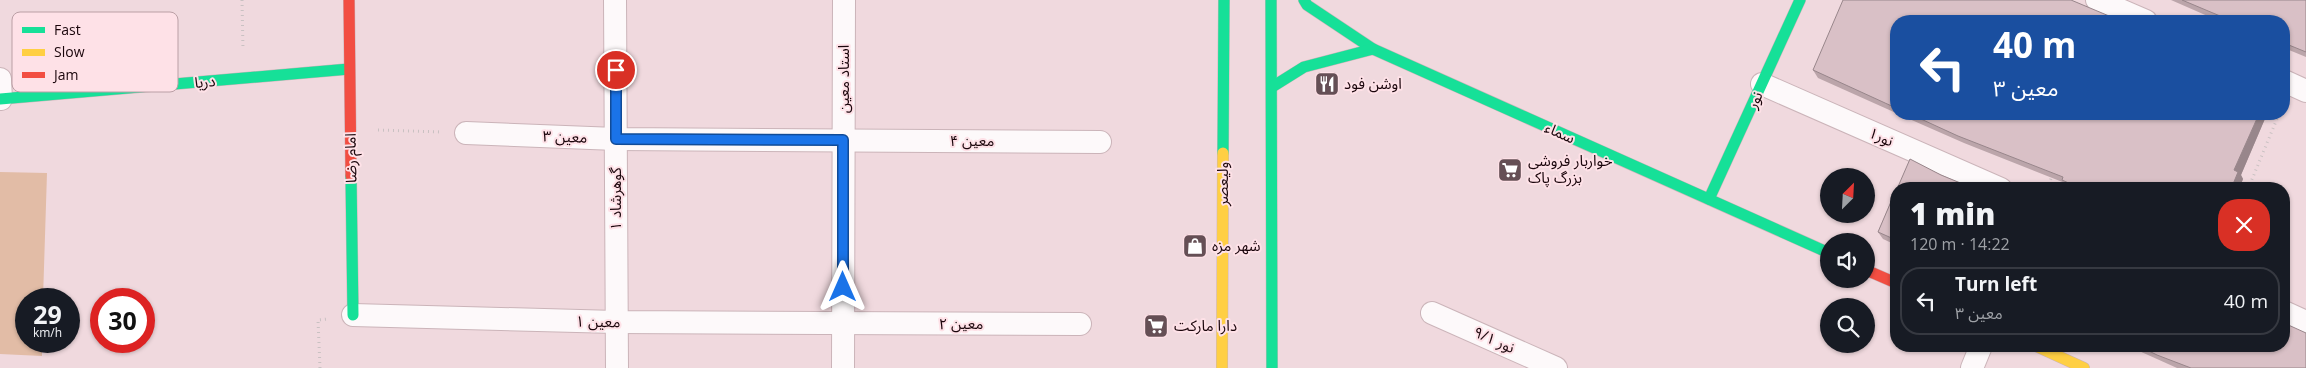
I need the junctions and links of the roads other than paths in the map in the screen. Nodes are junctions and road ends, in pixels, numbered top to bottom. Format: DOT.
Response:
graph roads {
  1 [pos="349,0"];
  2 [pos="615,0"];
  3 [pos="844,0"];
  4 [pos="1224,0"];
  5 [pos="1271,0"];
  6 [pos="1304,0"];
  7 [pos="1800,0"];
  8 [pos="2097,0"];
  9 [pos="2132,15"];
  10 [pos="1373,49"];
  11 [pos="349,69"];
  12 [pos="178,82"];
  13 [pos="1762,84"];
  14 [pos="2290,84"];
  15 [pos="1272,87"];
  16 [pos="2306,91"];
  17 [pos="466,133"];
  18 [pos="616,139"];
  19 [pos="843,140"];
  20 [pos="1100,142"];
  21 [pos="1985,182"];
  22 [pos="1709,199"];
  23 [pos="1820,249"];
  24 [pos="1875,274"];
  25 [pos="1890,281"];
  26 [pos="1432,313"];
  27 [pos="353,315"];
  28 [pos="2290,315"];
  29 [pos="616,322"];
  30 [pos="2306,322"];
  31 [pos="843,323"];
  32 [pos="1080,324"];
  33 [pos="1979,352"];
  34 [pos="2049,352"];
  35 [pos="617,368"];
  36 [pos="843,368"];
  37 [pos="1222,368"];
  38 [pos="1272,368"];
  39 [pos="1556,368"];
  40 [pos="1972,368"];
  41 [pos="2084,368"];
  1 -- 11 [label="street, امام رضا"];
  2 -- 18 [label="street, گوهرشاد ۱"];
  3 -- 19 [label="street, استاد معین"];
  4 -- 37 [label="street, ولیعصر"];
  5 -- 15 [label="street"];
  6 -- 10 [label="street, سماء"];
  7 -- 13 [label="street, نور"];
  8 -- 9 [label="street"];
  10 -- 15 [label="street"];
  10 -- 22 [label="street, سماء"];
  11 -- 12 [label="street, دریا"];
  11 -- 27 [label="street, امام رضا"];
  13 -- 21 [label="street, نور۱"];
  13 -- 22 [label="street, نور"];
  14 -- 16 [label="street"];
  15 -- 38 [label="street"];
  17 -- 18 [label="street, معین ۳"];
  18 -- 19 [label="street, معین ۳"];
  18 -- 29 [label="street, گوهرشاد ۱"];
  19 -- 20 [label="street, معین ۴"];
  19 -- 31 [label="street, استاد معین"];
  22 -- 23 [label="street, سماء"];
  24 -- 25 [label="street"];
  26 -- 39 [label="street, نور ۹/۱"];
  27 -- 29 [label="street, معین ۱"];
  28 -- 30 [label="street"];
  29 -- 31 [label="street, معین ۱"];
  29 -- 35 [label="street, گوهرشاد ۱"];
  31 -- 32 [label="street, معین ۲"];
  31 -- 36 [label="street, استاد معین"];
  33 -- 40 [label="street"];
  34 -- 41 [label="street"];
}
